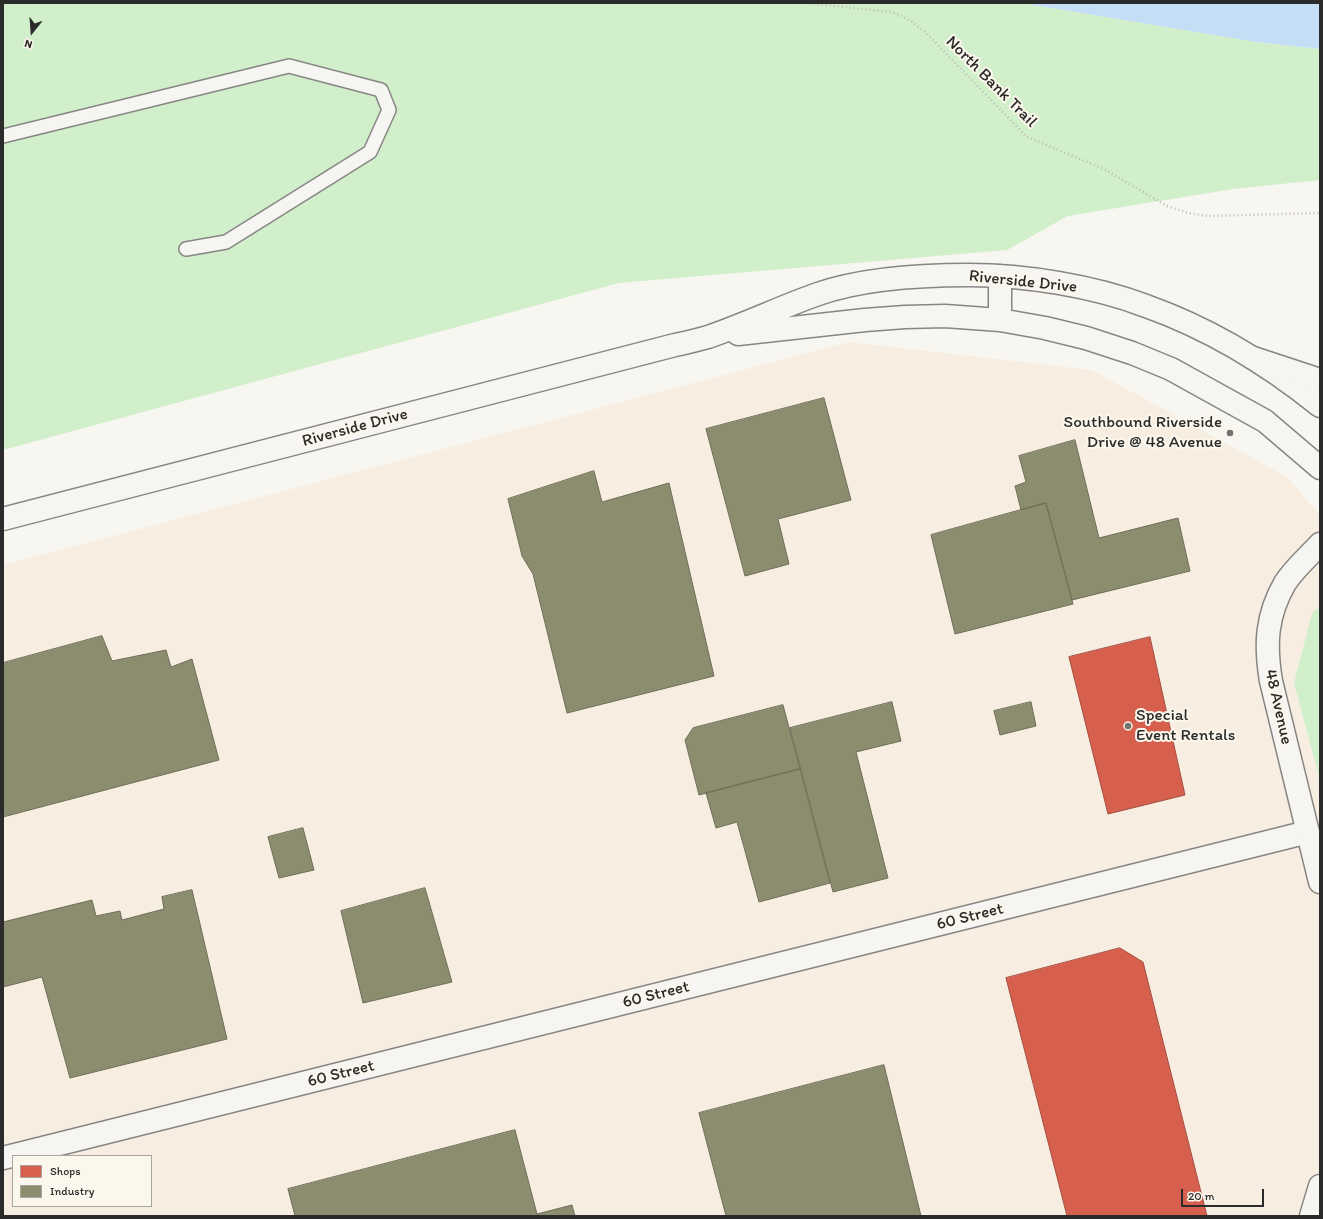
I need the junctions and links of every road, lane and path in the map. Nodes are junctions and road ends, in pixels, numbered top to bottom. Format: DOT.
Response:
graph roads {
  1 [pos="806,3"];
  2 [pos="3,136"];
  3 [pos="1320,213"];
  4 [pos="186,249"];
  5 [pos="1000,276"];
  6 [pos="1000,320"];
  7 [pos="707,337"];
  8 [pos="1253,358"];
  9 [pos="1320,380"];
  10 [pos="1320,406"];
  11 [pos="1320,468"];
  12 [pos="3,519"];
  13 [pos="1320,544"];
  14 [pos="1308,832"];
  15 [pos="1320,882"];
  16 [pos="15,1155"];
  17 [pos="1320,1186"];
  18 [pos="1311,1216"];
  1 -- 3 [label="path, North Bank Trail"];
  2 -- 4 [label="lane"];
  5 -- 6 [label="main road"];
  5 -- 7 [label="main road, Riverside Drive"];
  5 -- 8 [label="main road, Riverside Drive"];
  6 -- 7 [label="main road, Riverside Drive"];
  6 -- 11 [label="main road, Riverside Drive"];
  7 -- 12 [label="main road, Riverside Drive"];
  8 -- 9 [label="main road"];
  8 -- 10 [label="main road, Riverside Drive"];
  13 -- 14 [label="main road, 48 Avenue"];
  14 -- 15 [label="main road, 48 Avenue"];
  14 -- 16 [label="main road, 60 Street"];
  17 -- 18 [label="main road"];
}
